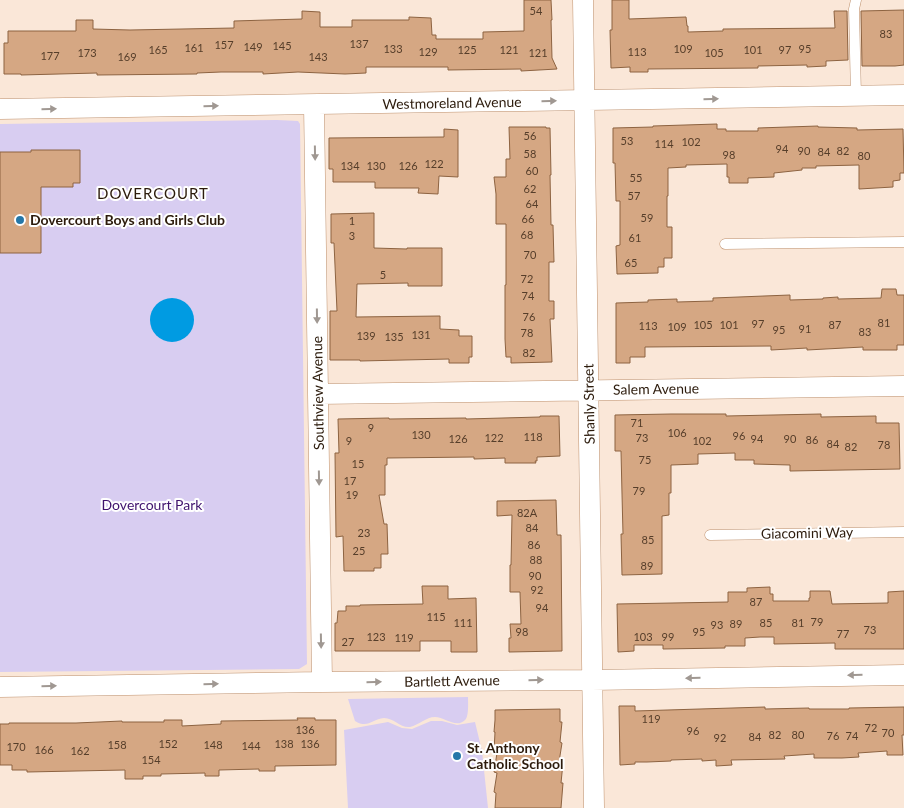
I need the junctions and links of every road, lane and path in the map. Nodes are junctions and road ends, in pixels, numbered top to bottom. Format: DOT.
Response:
graph roads {
  1 [pos="584,0"];
  2 [pos="856,0"];
  3 [pos="904,95"];
  4 [pos="856,96"];
  5 [pos="585,101"];
  6 [pos="314,104"];
  7 [pos="0,109"];
  8 [pos="904,242"];
  9 [pos="725,244"];
  10 [pos="904,386"];
  11 [pos="589,390"];
  12 [pos="318,394"];
  13 [pos="904,532"];
  14 [pos="710,535"];
  15 [pos="904,675"];
  16 [pos="592,680"];
  17 [pos="322,682"];
  18 [pos="0,687"];
  19 [pos="594,808"];
  1 -- 5 [label="street, Shanly Street"];
  2 -- 4 [label="lane"];
  3 -- 4 [label="street, Westmoreland Avenue"];
  5 -- 4 [label="street, Westmoreland Avenue, one-way"];
  6 -- 5 [label="street, Westmoreland Avenue, one-way"];
  5 -- 11 [label="street, Shanly Street"];
  7 -- 6 [label="street, Westmoreland Avenue, one-way"];
  6 -- 12 [label="street, Southview Avenue, one-way"];
  8 -- 9 [label="lane"];
  10 -- 11 [label="street, Salem Avenue"];
  11 -- 12 [label="street, Salem Avenue"];
  11 -- 16 [label="street, Shanly Street"];
  12 -- 17 [label="street, Southview Avenue, one-way"];
  13 -- 14 [label="lane, Giacomini Way"];
  15 -- 16 [label="street, Bartlett Avenue, one-way"];
  17 -- 16 [label="street, Bartlett Avenue, one-way"];
  16 -- 19 [label="street, Shanly Street"];
  18 -- 17 [label="street, Bartlett Avenue, one-way"];
}
